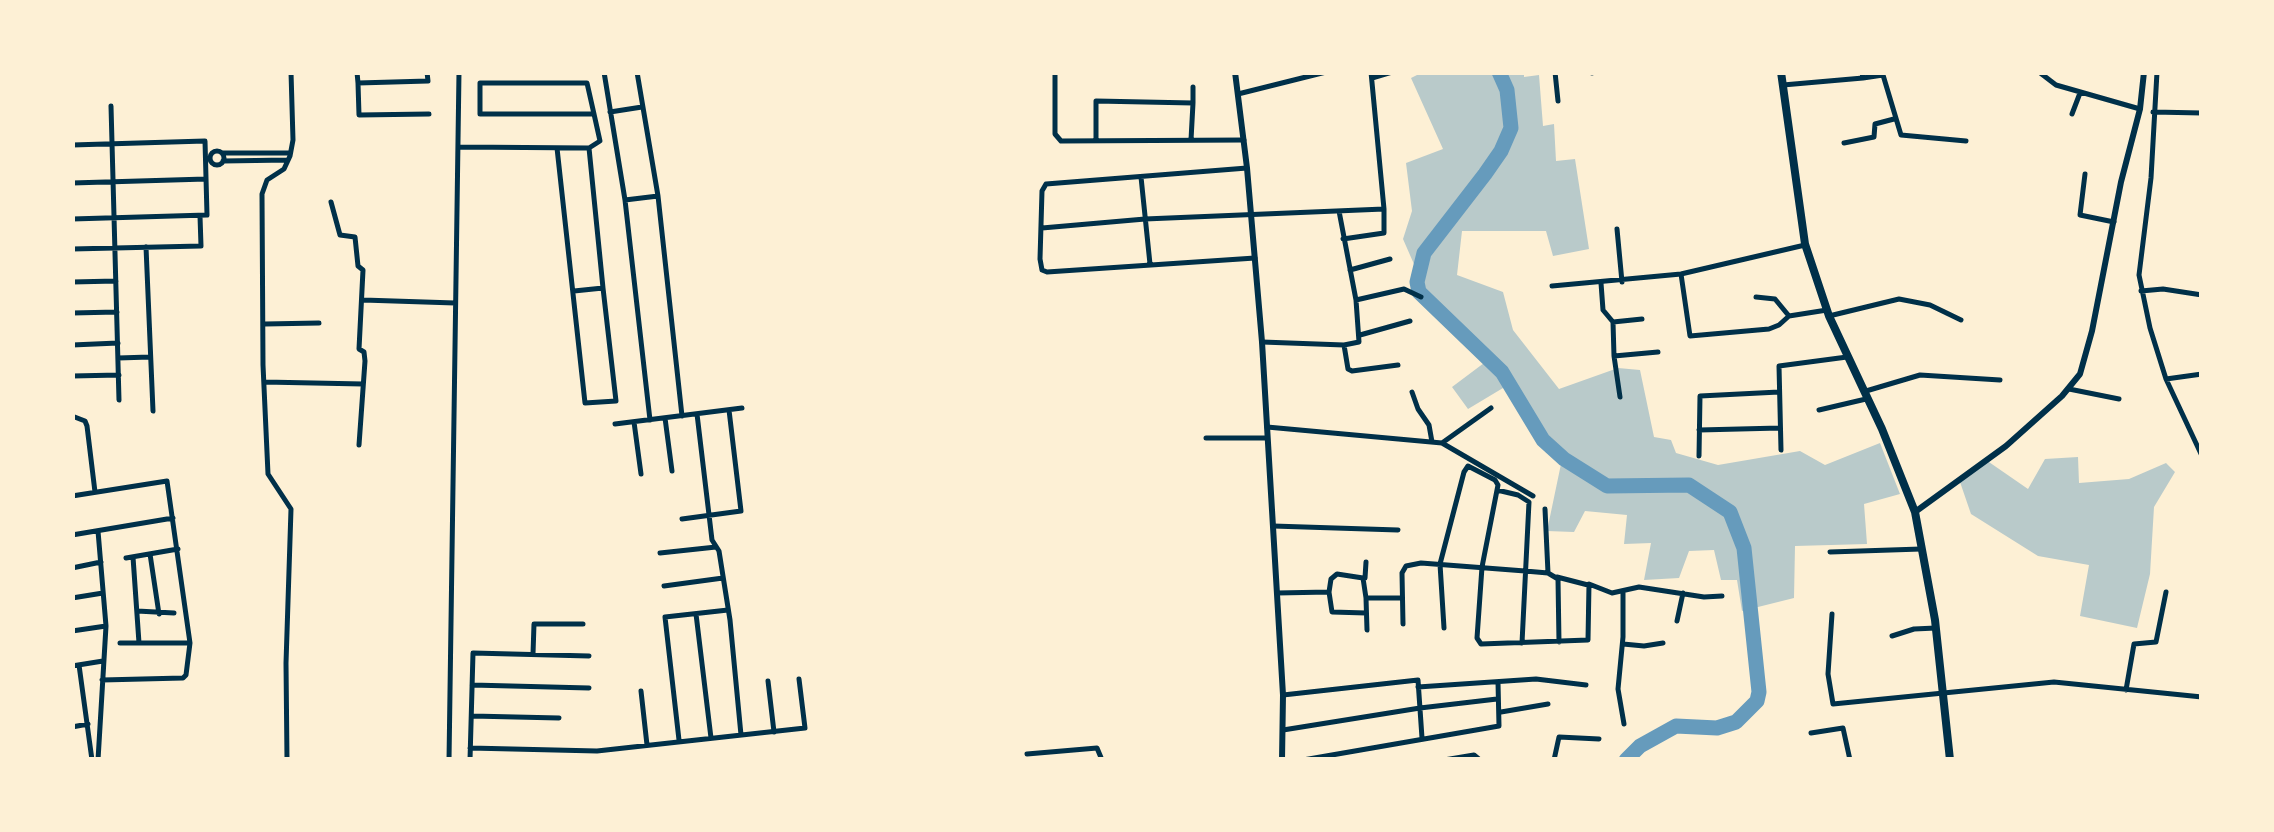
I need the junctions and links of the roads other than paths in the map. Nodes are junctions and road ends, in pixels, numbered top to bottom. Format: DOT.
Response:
graph roads {
  1 [pos="291,72"];
  2 [pos="358,72"];
  3 [pos="427,72"];
  4 [pos="460,72"];
  5 [pos="604,72"];
  6 [pos="637,72"];
  7 [pos="1055,72"];
  8 [pos="1234,72"];
  9 [pos="1326,72"];
  10 [pos="1392,72"];
  11 [pos="1555,72"];
  12 [pos="1782,72"];
  13 [pos="2038,72"];
  14 [pos="2144,72"];
  15 [pos="2156,72"];
  16 [pos="1372,75"];
  17 [pos="1863,75"];
  18 [pos="358,83"];
  19 [pos="1193,86"];
  20 [pos="1783,86"];
  21 [pos="2080,93"];
  22 [pos="1238,94"];
  23 [pos="1558,102"];
  24 [pos="1192,104"];
  25 [pos="111,106"];
  26 [pos="643,107"];
  27 [pos="2140,110"];
  28 [pos="610,112"];
  29 [pos="2153,112"];
  30 [pos="2202,113"];
  31 [pos="429,114"];
  32 [pos="594,114"];
  33 [pos="2072,114"];
  34 [pos="1894,119"];
  35 [pos="1191,140"];
  36 [pos="1244,140"];
  37 [pos="1096,141"];
  38 [pos="1966,141"];
  39 [pos="1844,143"];
  40 [pos="112,144"];
  41 [pos="72,145"];
  42 [pos="460,148"];
  43 [pos="558,148"];
  44 [pos="589,148"];
  45 [pos="209,150"];
  46 [pos="289,156"];
  47 [pos="223,158"];
  48 [pos="208,164"];
  49 [pos="1248,168"];
  50 [pos="2084,174"];
  51 [pos="1141,176"];
  52 [pos="206,179"];
  53 [pos="114,182"];
  54 [pos="72,184"];
  55 [pos="658,196"];
  56 [pos="625,200"];
  57 [pos="331,202"];
  58 [pos="1384,208"];
  59 [pos="1339,212"];
  60 [pos="1251,213"];
  61 [pos="200,216"];
  62 [pos="114,218"];
  63 [pos="72,219"];
  64 [pos="1145,219"];
  65 [pos="2114,222"];
  66 [pos="1042,228"];
  67 [pos="1616,229"];
  68 [pos="1342,240"];
  69 [pos="1806,244"];
  70 [pos="146,247"];
  71 [pos="115,248"];
  72 [pos="72,249"];
  73 [pos="1255,258"];
  74 [pos="1390,259"];
  75 [pos="1150,264"];
  76 [pos="1350,270"];
  77 [pos="1681,274"];
  78 [pos="116,281"];
  79 [pos="72,282"];
  80 [pos="1622,282"];
  81 [pos="1601,283"];
  82 [pos="1552,286"];
  83 [pos="603,288"];
  84 [pos="574,291"];
  85 [pos="2141,291"];
  86 [pos="2202,294"];
  87 [pos="1421,297"];
  88 [pos="1756,297"];
  89 [pos="363,300"];
  90 [pos="1356,300"];
  91 [pos="454,303"];
  92 [pos="117,312"];
  93 [pos="72,313"];
  94 [pos="1828,313"];
  95 [pos="1789,316"];
  96 [pos="1642,319"];
  97 [pos="1961,320"];
  98 [pos="1410,321"];
  99 [pos="1613,322"];
  100 [pos="319,323"];
  101 [pos="264,324"];
  102 [pos="1360,335"];
  103 [pos="1262,342"];
  104 [pos="118,343"];
  105 [pos="72,345"];
  106 [pos="1344,346"];
  107 [pos="1658,352"];
  108 [pos="1614,356"];
  109 [pos="151,357"];
  110 [pos="118,358"];
  111 [pos="1847,358"];
  112 [pos="1398,365"];
  113 [pos="2202,374"];
  114 [pos="119,375"];
  115 [pos="72,376"];
  116 [pos="2166,378"];
  117 [pos="2000,380"];
  118 [pos="264,382"];
  119 [pos="362,384"];
  120 [pos="2069,389"];
  121 [pos="1412,392"];
  122 [pos="1778,392"];
  123 [pos="1864,396"];
  124 [pos="1620,397"];
  125 [pos="2119,399"];
  126 [pos="119,400"];
  127 [pos="742,408"];
  128 [pos="1491,408"];
  129 [pos="728,410"];
  130 [pos="1819,410"];
  131 [pos="153,411"];
  132 [pos="697,414"];
  133 [pos="72,416"];
  134 [pos="682,416"];
  135 [pos="665,418"];
  136 [pos="650,420"];
  137 [pos="634,422"];
  138 [pos="615,424"];
  139 [pos="1267,427"];
  140 [pos="1780,428"];
  141 [pos="1699,430"];
  142 [pos="1206,438"];
  143 [pos="1268,438"];
  144 [pos="1432,442"];
  145 [pos="1442,444"];
  146 [pos="359,445"];
  147 [pos="1781,450"];
  148 [pos="1699,456"];
  149 [pos="2202,456"];
  150 [pos="672,471"];
  151 [pos="640,474"];
  152 [pos="1496,490"];
  153 [pos="95,492"];
  154 [pos="72,496"];
  155 [pos="1534,496"];
  156 [pos="1545,510"];
  157 [pos="1915,512"];
  158 [pos="709,515"];
  159 [pos="173,518"];
  160 [pos="682,519"];
  161 [pos="1273,526"];
  162 [pos="98,530"];
  163 [pos="1398,530"];
  164 [pos="72,535"];
  165 [pos="716,547"];
  166 [pos="178,549"];
  167 [pos="1924,549"];
  168 [pos="1830,552"];
  169 [pos="150,554"];
  170 [pos="660,554"];
  171 [pos="101,562"];
  172 [pos="1366,562"];
  173 [pos="1440,564"];
  174 [pos="1482,567"];
  175 [pos="72,568"];
  176 [pos="1525,571"];
  177 [pos="1548,574"];
  178 [pos="1556,576"];
  179 [pos="723,578"];
  180 [pos="1365,581"];
  181 [pos="1588,585"];
  182 [pos="664,586"];
  183 [pos="1329,592"];
  184 [pos="1623,592"];
  185 [pos="2166,592"];
  186 [pos="103,593"];
  187 [pos="1278,593"];
  188 [pos="1682,593"];
  189 [pos="1722,596"];
  190 [pos="72,598"];
  191 [pos="1366,598"];
  192 [pos="1401,598"];
  193 [pos="728,610"];
  194 [pos="138,611"];
  195 [pos="174,613"];
  196 [pos="1366,613"];
  197 [pos="159,614"];
  198 [pos="696,614"];
  199 [pos="1832,614"];
  200 [pos="1678,621"];
  201 [pos="584,624"];
  202 [pos="1402,624"];
  203 [pos="106,626"];
  204 [pos="1444,628"];
  205 [pos="1936,628"];
  206 [pos="1367,630"];
  207 [pos="72,631"];
  208 [pos="1892,636"];
  209 [pos="120,642"];
  210 [pos="1559,642"];
  211 [pos="139,643"];
  212 [pos="190,643"];
  213 [pos="1522,643"];
  214 [pos="1664,643"];
  215 [pos="1622,644"];
  216 [pos="533,654"];
  217 [pos="588,656"];
  218 [pos="103,660"];
  219 [pos="76,665"];
  220 [pos="799,678"];
  221 [pos="102,680"];
  222 [pos="768,681"];
  223 [pos="1498,682"];
  224 [pos="472,685"];
  225 [pos="1586,685"];
  226 [pos="588,688"];
  227 [pos="1418,688"];
  228 [pos="2126,690"];
  229 [pos="640,691"];
  230 [pos="1942,692"];
  231 [pos="1282,695"];
  232 [pos="2202,697"];
  233 [pos="1498,699"];
  234 [pos="1548,704"];
  235 [pos="1420,708"];
  236 [pos="1500,712"];
  237 [pos="471,716"];
  238 [pos="559,718"];
  239 [pos="88,724"];
  240 [pos="1624,724"];
  241 [pos="72,727"];
  242 [pos="1283,730"];
  243 [pos="774,732"];
  244 [pos="1811,734"];
  245 [pos="741,735"];
  246 [pos="710,738"];
  247 [pos="1422,738"];
  248 [pos="1599,738"];
  249 [pos="680,741"];
  250 [pos="647,745"];
  251 [pos="470,748"];
  252 [pos="578,751"];
  253 [pos="1027,754"];
  254 [pos="94,759"];
  255 [pos="80,760"];
  256 [pos="287,760"];
  257 [pos="449,760"];
  258 [pos="470,760"];
  259 [pos="579,760"];
  260 [pos="1102,760"];
  261 [pos="1282,760"];
  262 [pos="1303,760"];
  263 [pos="1444,760"];
  264 [pos="1480,760"];
  265 [pos="1554,760"];
  266 [pos="1850,760"];
  267 [pos="1950,760"];
  1 -- 46 [label="street"];
  2 -- 18 [label="street"];
  3 -- 18 [label="street"];
  4 -- 42 [label="street"];
  5 -- 28 [label="street"];
  6 -- 26 [label="street"];
  7 -- 37 [label="street"];
  8 -- 22 [label="street"];
  9 -- 22 [label="street"];
  10 -- 16 [label="street"];
  11 -- 23 [label="street"];
  12 -- 20 [label="main road"];
  13 -- 21 [label="street"];
  14 -- 27 [label="street"];
  15 -- 29 [label="street"];
  16 -- 58 [label="street"];
  17 -- 20 [label="street"];
  17 -- 34 [label="street"];
  18 -- 31 [label="street"];
  19 -- 24 [label="street"];
  20 -- 69 [label="main road"];
  21 -- 27 [label="street"];
  21 -- 33 [label="street"];
  22 -- 36 [label="street"];
  24 -- 35 [label="street"];
  24 -- 37 [label="street"];
  25 -- 40 [label="street"];
  26 -- 28 [label="street"];
  26 -- 55 [label="street"];
  27 -- 65 [label="street"];
  28 -- 56 [label="street"];
  29 -- 30 [label="street"];
  29 -- 85 [label="street"];
  32 -- 32 [label="street"];
  32 -- 44 [label="street"];
  34 -- 38 [label="street"];
  34 -- 39 [label="street"];
  35 -- 36 [label="street"];
  35 -- 37 [label="street"];
  36 -- 49 [label="street"];
  40 -- 41 [label="street"];
  40 -- 45 [label="street"];
  40 -- 53 [label="street"];
  42 -- 43 [label="street"];
  42 -- 91 [label="street"];
  43 -- 44 [label="street"];
  43 -- 84 [label="street"];
  44 -- 83 [label="street"];
  45 -- 47 [label="street"];
  45 -- 48 [label="street"];
  46 -- 47 [label="street"];
  46 -- 101 [label="street"];
  47 -- 48 [label="street"];
  48 -- 52 [label="street"];
  49 -- 51 [label="street"];
  49 -- 60 [label="street"];
  50 -- 65 [label="street"];
  51 -- 64 [label="street"];
  51 -- 66 [label="street"];
  52 -- 53 [label="street"];
  52 -- 61 [label="street"];
  53 -- 54 [label="street"];
  53 -- 62 [label="street"];
  55 -- 56 [label="street"];
  55 -- 134 [label="street"];
  56 -- 136 [label="street"];
  57 -- 89 [label="street"];
  58 -- 59 [label="street"];
  58 -- 68 [label="street"];
  59 -- 60 [label="street"];
  59 -- 68 [label="street"];
  60 -- 64 [label="street"];
  60 -- 73 [label="street"];
  61 -- 62 [label="street"];
  61 -- 70 [label="street"];
  62 -- 63 [label="street"];
  62 -- 71 [label="street"];
  64 -- 66 [label="street"];
  64 -- 75 [label="street"];
  65 -- 120 [label="street"];
  66 -- 75 [label="street"];
  67 -- 80 [label="street"];
  68 -- 76 [label="street"];
  69 -- 77 [label="street"];
  69 -- 94 [label="main road"];
  70 -- 71 [label="street"];
  70 -- 109 [label="street"];
  71 -- 72 [label="street"];
  71 -- 78 [label="street"];
  73 -- 75 [label="street"];
  73 -- 103 [label="street"];
  74 -- 76 [label="street"];
  76 -- 90 [label="street"];
  77 -- 80 [label="street"];
  77 -- 95 [label="street"];
  78 -- 79 [label="street"];
  78 -- 92 [label="street"];
  80 -- 81 [label="street"];
  81 -- 82 [label="street"];
  81 -- 99 [label="street"];
  83 -- 84 [label="street"];
  83 -- 84 [label="street"];
  85 -- 86 [label="street"];
  85 -- 116 [label="street"];
  87 -- 90 [label="street"];
  88 -- 95 [label="street"];
  89 -- 91 [label="street"];
  89 -- 119 [label="street"];
  90 -- 102 [label="street"];
  91 -- 257 [label="street"];
  92 -- 93 [label="street"];
  92 -- 104 [label="street"];
  94 -- 95 [label="street"];
  94 -- 97 [label="street"];
  94 -- 111 [label="main road"];
  96 -- 99 [label="street"];
  98 -- 102 [label="street"];
  99 -- 108 [label="street"];
  100 -- 101 [label="street"];
  101 -- 118 [label="street"];
  102 -- 106 [label="street"];
  103 -- 106 [label="street"];
  103 -- 139 [label="street"];
  104 -- 105 [label="street"];
  104 -- 110 [label="street"];
  106 -- 112 [label="street"];
  107 -- 108 [label="street"];
  108 -- 124 [label="street"];
  109 -- 110 [label="street"];
  109 -- 131 [label="street"];
  110 -- 114 [label="street"];
  111 -- 122 [label="street"];
  111 -- 123 [label="main road"];
  113 -- 116 [label="street"];
  114 -- 115 [label="street"];
  114 -- 126 [label="street"];
  116 -- 149 [label="street"];
  117 -- 123 [label="street"];
  118 -- 119 [label="street"];
  118 -- 256 [label="street"];
  119 -- 146 [label="street"];
  120 -- 125 [label="street"];
  120 -- 157 [label="street"];
  121 -- 144 [label="street"];
  122 -- 140 [label="street"];
  122 -- 141 [label="street"];
  123 -- 130 [label="street"];
  123 -- 157 [label="main road"];
  127 -- 129 [label="street"];
  128 -- 145 [label="street"];
  129 -- 132 [label="street"];
  129 -- 158 [label="street"];
  132 -- 134 [label="street"];
  132 -- 158 [label="street"];
  133 -- 153 [label="street"];
  134 -- 135 [label="street"];
  135 -- 136 [label="street"];
  135 -- 150 [label="street"];
  136 -- 137 [label="street"];
  137 -- 138 [label="street"];
  137 -- 151 [label="street"];
  139 -- 143 [label="street"];
  139 -- 144 [label="street"];
  140 -- 141 [label="street"];
  140 -- 147 [label="street"];
  141 -- 148 [label="street"];
  142 -- 143 [label="street"];
  143 -- 161 [label="street"];
  144 -- 145 [label="street"];
  145 -- 155 [label="street"];
  152 -- 173 [label="street"];
  152 -- 174 [label="street"];
  152 -- 176 [label="street"];
  153 -- 154 [label="street"];
  153 -- 159 [label="street"];
  156 -- 177 [label="street"];
  157 -- 167 [label="main road"];
  158 -- 160 [label="street"];
  158 -- 165 [label="street"];
  159 -- 162 [label="street"];
  159 -- 166 [label="street"];
  161 -- 163 [label="street"];
  161 -- 187 [label="street"];
  162 -- 164 [label="street"];
  162 -- 171 [label="street"];
  165 -- 170 [label="street"];
  165 -- 179 [label="street"];
  166 -- 169 [label="street"];
  166 -- 212 [label="street"];
  167 -- 168 [label="street"];
  167 -- 205 [label="main road"];
  169 -- 194 [label="street"];
  169 -- 197 [label="street"];
  171 -- 175 [label="street"];
  171 -- 186 [label="street"];
  172 -- 180 [label="street"];
  173 -- 174 [label="street"];
  173 -- 192 [label="street"];
  173 -- 204 [label="street"];
  174 -- 176 [label="street"];
  174 -- 213 [label="street"];
  176 -- 177 [label="street"];
  176 -- 213 [label="street"];
  177 -- 178 [label="street"];
  178 -- 181 [label="street"];
  178 -- 210 [label="street"];
  179 -- 182 [label="street"];
  179 -- 193 [label="street"];
  180 -- 183 [label="street"];
  180 -- 191 [label="street"];
  181 -- 184 [label="street"];
  181 -- 210 [label="street"];
  183 -- 187 [label="street"];
  183 -- 196 [label="street"];
  184 -- 188 [label="street"];
  184 -- 215 [label="street"];
  185 -- 228 [label="street"];
  186 -- 190 [label="street"];
  186 -- 203 [label="street"];
  187 -- 231 [label="street"];
  188 -- 189 [label="street"];
  188 -- 200 [label="street"];
  191 -- 192 [label="street"];
  191 -- 196 [label="street"];
  192 -- 202 [label="street"];
  193 -- 198 [label="street"];
  193 -- 245 [label="street"];
  194 -- 197 [label="street"];
  194 -- 211 [label="street"];
  195 -- 197 [label="street"];
  196 -- 206 [label="street"];
  198 -- 246 [label="street"];
  198 -- 249 [label="street"];
  199 -- 230 [label="street"];
  201 -- 216 [label="street"];
  203 -- 207 [label="street"];
  203 -- 218 [label="street"];
  205 -- 208 [label="street"];
  205 -- 230 [label="main road"];
  209 -- 211 [label="street"];
  210 -- 213 [label="street"];
  211 -- 212 [label="street"];
  212 -- 221 [label="street"];
  214 -- 215 [label="street"];
  215 -- 240 [label="street"];
  216 -- 217 [label="street"];
  216 -- 224 [label="street"];
  218 -- 219 [label="street"];
  218 -- 221 [label="street"];
  219 -- 239 [label="street"];
  220 -- 243 [label="street"];
  221 -- 254 [label="street"];
  222 -- 243 [label="street"];
  223 -- 225 [label="street"];
  223 -- 227 [label="street"];
  223 -- 233 [label="street"];
  224 -- 226 [label="street"];
  224 -- 237 [label="street"];
  227 -- 231 [label="street"];
  227 -- 235 [label="street"];
  228 -- 230 [label="street"];
  228 -- 232 [label="street"];
  229 -- 250 [label="street"];
  230 -- 267 [label="main road"];
  231 -- 242 [label="street"];
  233 -- 235 [label="street"];
  233 -- 236 [label="street"];
  234 -- 236 [label="street"];
  235 -- 242 [label="street"];
  235 -- 247 [label="street"];
  236 -- 247 [label="street"];
  237 -- 238 [label="street"];
  237 -- 251 [label="street"];
  239 -- 241 [label="street"];
  239 -- 254 [label="street"];
  242 -- 261 [label="street"];
  243 -- 245 [label="street"];
  244 -- 266 [label="street"];
  245 -- 246 [label="street"];
  246 -- 249 [label="street"];
  247 -- 262 [label="street"];
  248 -- 265 [label="street"];
  249 -- 250 [label="street"];
  250 -- 252 [label="street"];
  251 -- 252 [label="street"];
  251 -- 258 [label="street"];
  252 -- 259 [label="street"];
  253 -- 260 [label="street"];
  254 -- 255 [label="street"];
  263 -- 264 [label="street"];
}
